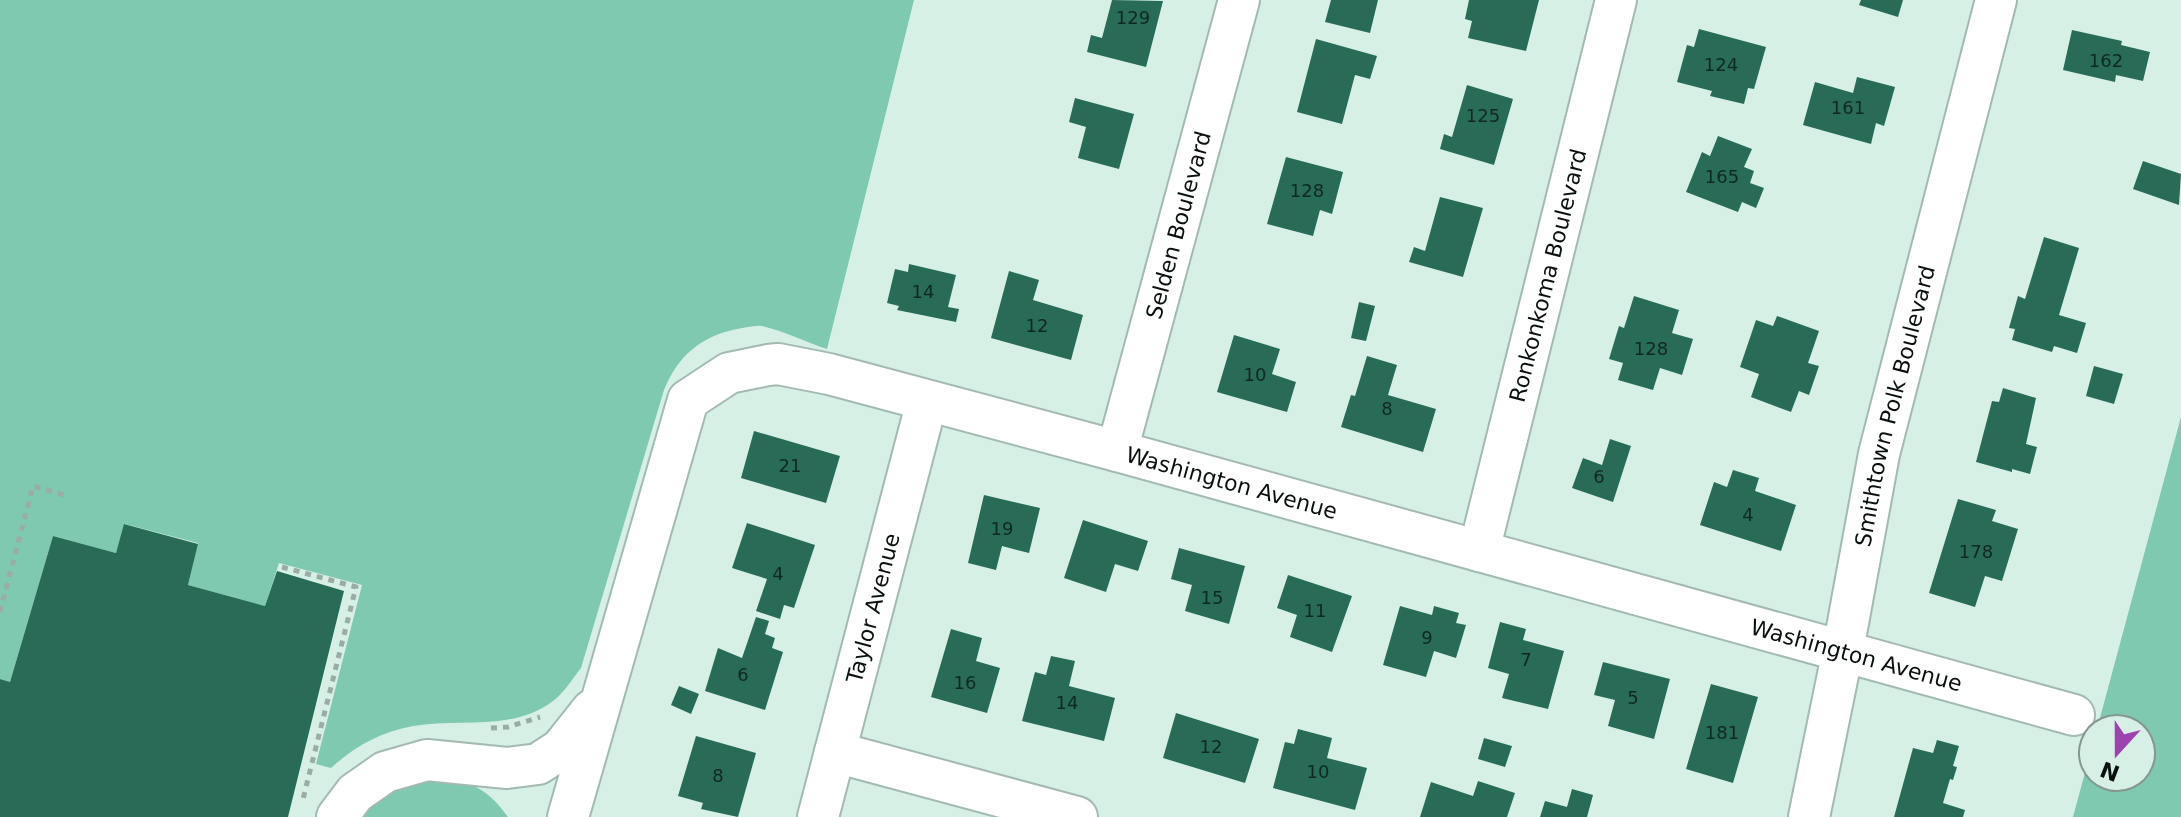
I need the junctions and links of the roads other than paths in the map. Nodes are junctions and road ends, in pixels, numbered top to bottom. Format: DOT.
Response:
graph roads {
  1 [pos="1239,0"];
  2 [pos="1616,0"];
  3 [pos="1996,0"];
  4 [pos="927,401"];
  5 [pos="1117,451"];
  6 [pos="1479,551"];
  7 [pos="1843,650"];
  8 [pos="603,693"];
  9 [pos="2074,715"];
  10 [pos="835,752"];
  11 [pos="337,817"];
  12 [pos="568,817"];
  13 [pos="818,817"];
  14 [pos="1077,817"];
  15 [pos="1809,817"];
  1 -- 5 [label="street, Selden Boulevard"];
  2 -- 6 [label="street, Ronkonkoma Boulevard"];
  3 -- 7 [label="street, Smithtown Polk Boulevard"];
  4 -- 5 [label="street, Washington Avenue"];
  4 -- 8 [label="street, Washington Avenue"];
  4 -- 10 [label="street, Taylor Avenue"];
  5 -- 6 [label="street, Washington Avenue"];
  6 -- 7 [label="street, Washington Avenue"];
  7 -- 9 [label="street, Washington Avenue"];
  7 -- 15 [label="street, Smithtown Polk Boulevard"];
  8 -- 11 [label="street"];
  8 -- 12 [label="street, Washington Avenue"];
  10 -- 13 [label="street, Taylor Avenue"];
  10 -- 14 [label="street"];
}
